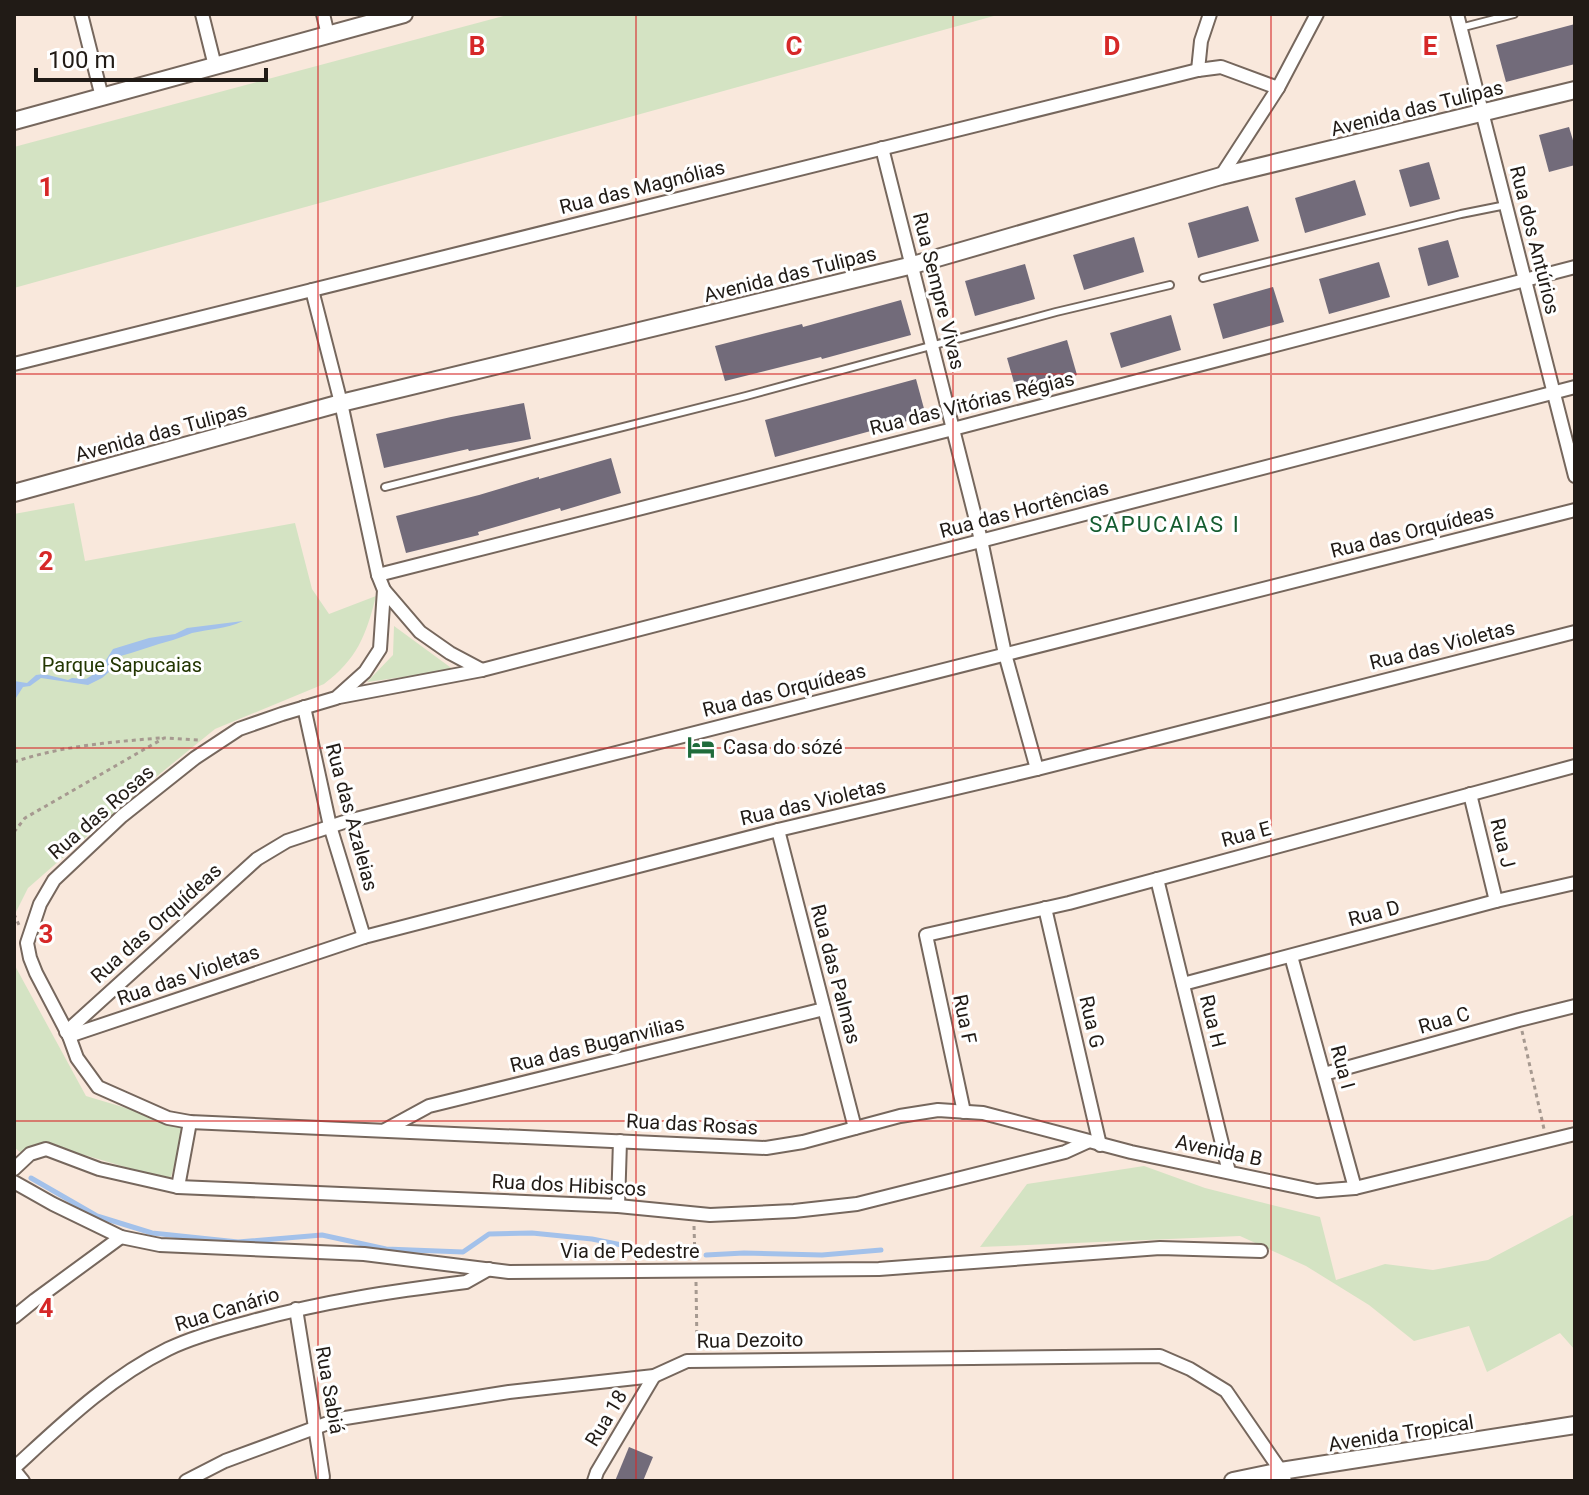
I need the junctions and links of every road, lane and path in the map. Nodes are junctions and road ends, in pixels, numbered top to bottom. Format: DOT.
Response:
graph roads {
  1 [pos="81,14"];
  2 [pos="202,14"];
  3 [pos="323,14"];
  4 [pos="404,14"];
  5 [pos="1210,14"];
  6 [pos="1317,14"];
  7 [pos="1457,14"];
  8 [pos="1514,14"];
  9 [pos="1460,28"];
  10 [pos="328,35"];
  11 [pos="215,66"];
  12 [pos="1198,70"];
  13 [pos="1278,88"];
  14 [pos="1575,90"];
  15 [pos="102,97"];
  16 [pos="1481,113"];
  17 [pos="14,121"];
  18 [pos="882,148"];
  19 [pos="1221,176"];
  20 [pos="1506,205"];
  21 [pos="913,265"];
  22 [pos="1575,267"];
  23 [pos="1203,278"];
  24 [pos="1525,280"];
  25 [pos="1170,285"];
  26 [pos="312,290"];
  27 [pos="932,346"];
  28 [pos="14,364"];
  29 [pos="1575,387"];
  30 [pos="1553,392"];
  31 [pos="341,403"];
  32 [pos="953,429"];
  33 [pos="1575,476"];
  34 [pos="385,487"];
  35 [pos="14,493"];
  36 [pos="1575,510"];
  37 [pos="981,540"];
  38 [pos="378,575"];
  39 [pos="384,590"];
  40 [pos="1575,632"];
  41 [pos="1005,654"];
  42 [pos="482,670"];
  43 [pos="336,698"];
  44 [pos="304,707"];
  45 [pos="164,738"];
  46 [pos="221,741"];
  47 [pos="14,762"];
  48 [pos="1575,766"];
  49 [pos="1037,769"];
  50 [pos="1470,794"];
  51 [pos="330,826"];
  52 [pos="778,830"];
  53 [pos="14,832"];
  54 [pos="1157,879"];
  55 [pos="1575,883"];
  56 [pos="1496,901"];
  57 [pos="1045,908"];
  58 [pos="926,935"];
  59 [pos="364,937"];
  60 [pos="1291,956"];
  61 [pos="1183,984"];
  62 [pos="1575,1006"];
  63 [pos="824,1009"];
  64 [pos="1519,1020"];
  65 [pos="67,1034"];
  66 [pos="1324,1074"];
  67 [pos="964,1112"];
  68 [pos="190,1122"];
  69 [pos="855,1128"];
  70 [pos="384,1131"];
  71 [pos="1575,1134"];
  72 [pos="620,1141"];
  73 [pos="1547,1141"];
  74 [pos="1087,1142"];
  75 [pos="1100,1145"];
  76 [pos="17,1160"];
  77 [pos="1229,1172"];
  78 [pos="14,1182"];
  79 [pos="178,1187"];
  80 [pos="1355,1188"];
  81 [pos="618,1206"];
  82 [pos="693,1214"];
  83 [pos="121,1237"];
  84 [pos="1261,1251"];
  85 [pos="489,1269"];
  86 [pos="695,1270"];
  87 [pos="296,1309"];
  88 [pos="14,1317"];
  89 [pos="697,1361"];
  90 [pos="654,1376"];
  91 [pos="1575,1425"];
  92 [pos="316,1427"];
  93 [pos="14,1469"];
  94 [pos="1283,1476"];
  95 [pos="323,1477"];
  96 [pos="23,1481"];
  97 [pos="186,1481"];
  98 [pos="594,1481"];
  99 [pos="1233,1481"];
  1 -- 15 [label="street"];
  2 -- 11 [label="street"];
  3 -- 10 [label="street"];
  4 -- 10 [label="street"];
  5 -- 12 [label="street"];
  6 -- 13 [label="street"];
  7 -- 9 [label="street, Rua dos Antúrios"];
  8 -- 9 [label="lane"];
  9 -- 16 [label="street, Rua dos Antúrios"];
  10 -- 11 [label="street"];
  11 -- 15 [label="street"];
  12 -- 13 [label="street, Rua das Magnólias"];
  12 -- 18 [label="street, Rua das Magnólias"];
  13 -- 19 [label="street"];
  14 -- 16 [label="street, Avenida das Tulipas"];
  15 -- 17 [label="street"];
  16 -- 19 [label="street, Avenida das Tulipas"];
  16 -- 20 [label="street, Rua dos Antúrios"];
  18 -- 21 [label="street, Rua Sempre Vivas"];
  18 -- 26 [label="street, Rua das Magnólias"];
  19 -- 21 [label="street, Avenida das Tulipas"];
  20 -- 23 [label="lane"];
  20 -- 24 [label="street, Rua dos Antúrios"];
  21 -- 27 [label="street, Rua Sempre Vivas"];
  21 -- 31 [label="street, Avenida das Tulipas"];
  22 -- 24 [label="street, Rua das Vitórias Régias"];
  24 -- 30 [label="street, Rua dos Antúrios"];
  24 -- 32 [label="street, Rua das Vitórias Régias"];
  25 -- 27 [label="lane"];
  26 -- 28 [label="street, Rua das Magnólias"];
  26 -- 31 [label="street, Rua das Rosas"];
  27 -- 32 [label="street, Rua Sempre Vivas"];
  27 -- 34 [label="lane"];
  29 -- 30 [label="street, Rua das Hortências"];
  30 -- 33 [label="street, Rua dos Antúrios"];
  30 -- 37 [label="street, Rua das Hortências"];
  31 -- 35 [label="street, Avenida das Tulipas"];
  31 -- 38 [label="street, Rua das Rosas"];
  32 -- 37 [label="street, Rua Sempre Vivas"];
  32 -- 38 [label="street, Rua das Vitórias Régias"];
  36 -- 41 [label="street, Rua das Orquídeas"];
  37 -- 41 [label="street, Rua Sempre Vivas"];
  37 -- 42 [label="street, Rua das Hortências"];
  38 -- 39 [label="street, Rua das Rosas"];
  39 -- 42 [label="street"];
  39 -- 43 [label="street, Rua das Rosas"];
  40 -- 49 [label="street, Rua das Violetas"];
  41 -- 49 [label="street, Rua Sempre Vivas"];
  41 -- 51 [label="street, Rua das Orquídeas"];
  42 -- 43 [label="street, Rua das Hortências"];
  43 -- 44 [label="street, Rua das Rosas"];
  44 -- 46 [label="street, Rua das Rosas"];
  44 -- 51 [label="street, Rua das Azaleias"];
  45 -- 46 [label="path"];
  45 -- 47 [label="path"];
  45 -- 53 [label="path"];
  46 -- 65 [label="street, Rua das Rosas"];
  48 -- 50 [label="street, Rua E"];
  49 -- 52 [label="street, Rua das Violetas"];
  50 -- 54 [label="street, Rua E"];
  50 -- 56 [label="street, Rua J"];
  51 -- 59 [label="street, Rua das Azaleias"];
  51 -- 65 [label="street, Rua das Orquídeas"];
  52 -- 59 [label="street, Rua das Violetas"];
  52 -- 63 [label="street, Rua das Palmas"];
  54 -- 57 [label="street, Rua E"];
  54 -- 61 [label="street, Rua H"];
  55 -- 56 [label="street, Rua D"];
  56 -- 60 [label="street, Rua D"];
  57 -- 58 [label="street, Rua E"];
  57 -- 75 [label="street, Rua G"];
  58 -- 67 [label="street, Rua F"];
  59 -- 65 [label="street, Rua das Violetas"];
  60 -- 61 [label="street, Rua D"];
  60 -- 66 [label="street, Rua I"];
  61 -- 77 [label="street, Rua H"];
  62 -- 64 [label="street, Rua C"];
  63 -- 69 [label="street, Rua das Palmas"];
  63 -- 70 [label="street, Rua das Buganvilias"];
  64 -- 66 [label="street, Rua C"];
  64 -- 73 [label="path"];
  65 -- 68 [label="street, Rua das Rosas"];
  66 -- 80 [label="street, Rua I"];
  67 -- 69 [label="street, Avenida B"];
  67 -- 74 [label="street, Avenida B"];
  68 -- 70 [label="street, Rua das Rosas"];
  68 -- 79 [label="street"];
  69 -- 72 [label="street, Rua das Rosas"];
  70 -- 72 [label="street, Rua das Rosas"];
  71 -- 73 [label="street, Avenida B"];
  72 -- 81 [label="street"];
  73 -- 80 [label="street, Avenida B"];
  74 -- 75 [label="street, Avenida B"];
  74 -- 82 [label="street, Rua dos Hibiscos"];
  75 -- 77 [label="street, Avenida B"];
  76 -- 79 [label="street, Rua dos Hibiscos"];
  77 -- 80 [label="street, Avenida B"];
  78 -- 83 [label="street, Via de Pedestre"];
  79 -- 81 [label="street, Rua dos Hibiscos"];
  81 -- 82 [label="street, Rua dos Hibiscos"];
  82 -- 86 [label="path"];
  83 -- 85 [label="street, Via de Pedestre"];
  83 -- 88 [label="street"];
  84 -- 86 [label="street, Via de Pedestre"];
  85 -- 86 [label="street, Via de Pedestre"];
  85 -- 87 [label="street, Rua Canário"];
  86 -- 89 [label="path"];
  87 -- 92 [label="street, Rua Sabiá"];
  87 -- 93 [label="street, Rua Canário"];
  89 -- 90 [label="street, Rua Dezoito"];
  89 -- 94 [label="street, Rua Dezoito"];
  90 -- 92 [label="street, Rua Dezoito"];
  90 -- 98 [label="street, Rua 18"];
  91 -- 94 [label="street, Avenida Tropical"];
  92 -- 95 [label="street, Rua Sabiá"];
  92 -- 97 [label="street, Rua Dezoito"];
  93 -- 96 [label="street"];
  94 -- 99 [label="street, Avenida Tropical"];
}
